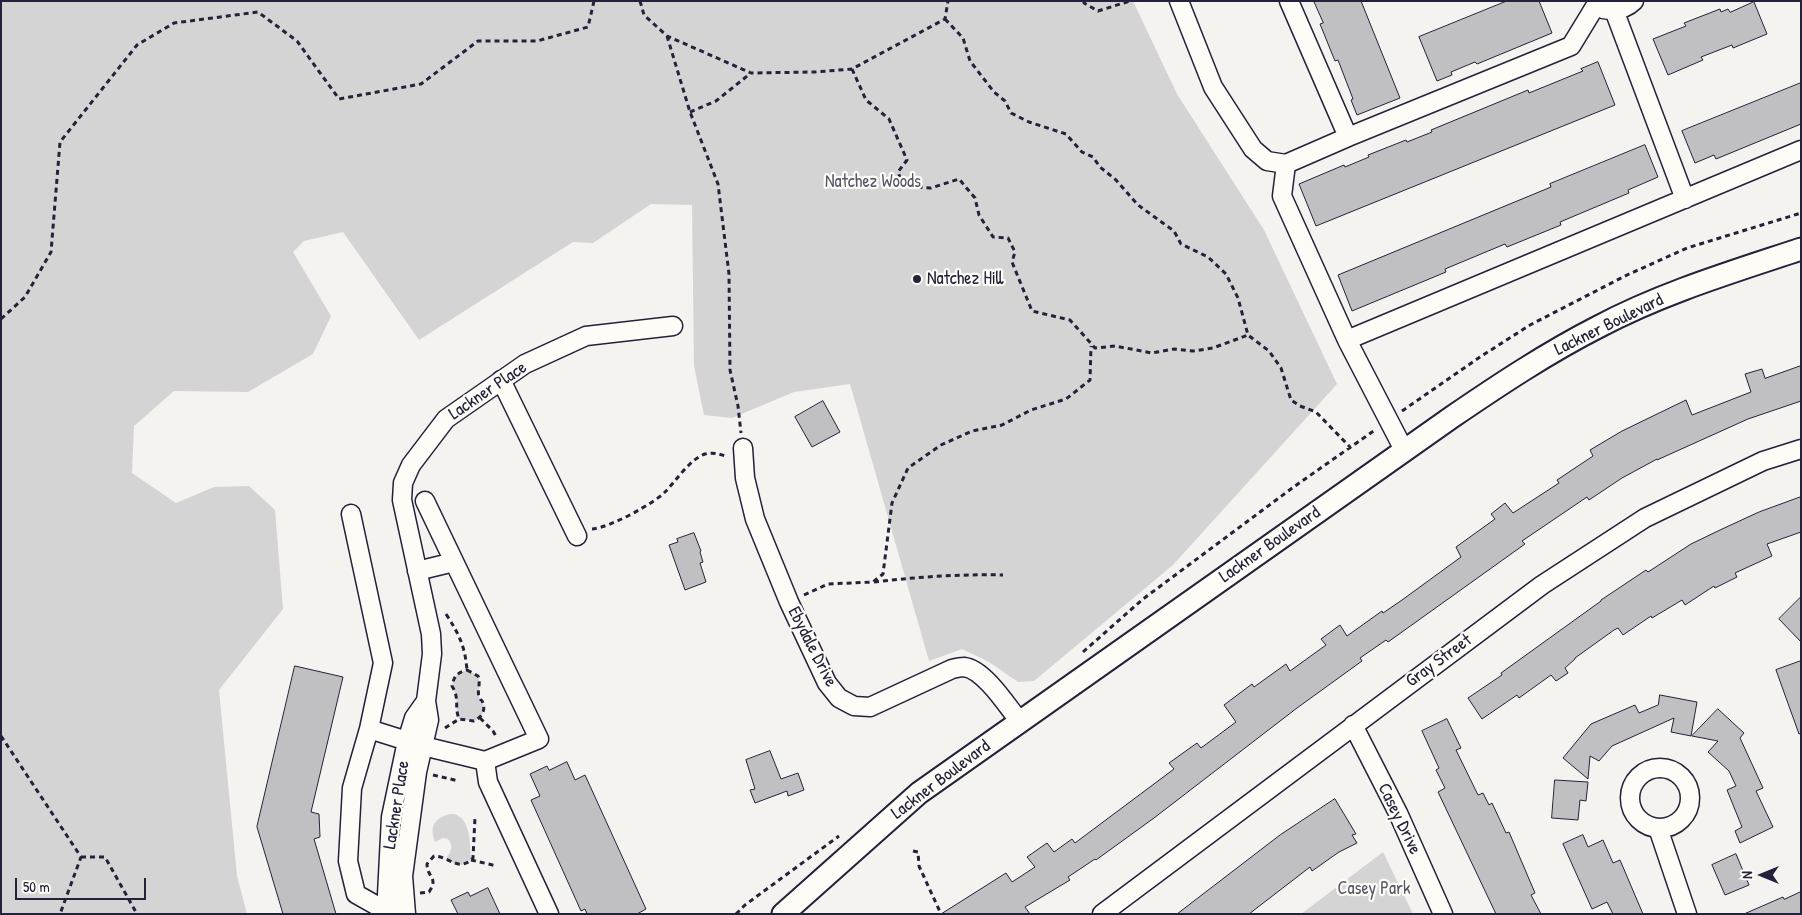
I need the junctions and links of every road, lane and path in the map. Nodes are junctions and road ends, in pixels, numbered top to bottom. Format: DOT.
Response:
graph roads {
  1 [pos="594,1"];
  2 [pos="640,1"];
  3 [pos="948,1"];
  4 [pos="1084,1"];
  5 [pos="1130,1"];
  6 [pos="1179,1"];
  7 [pos="1288,1"];
  8 [pos="1634,1"];
  9 [pos="1594,3"];
  10 [pos="1614,10"];
  11 [pos="944,19"];
  12 [pos="667,36"];
  13 [pos="852,69"];
  14 [pos="751,73"];
  15 [pos="690,112"];
  16 [pos="1348,137"];
  17 [pos="1801,150"];
  18 [pos="1286,164"];
  19 [pos="1685,199"];
  20 [pos="1801,249"];
  21 [pos="1,319"];
  22 [pos="673,326"];
  23 [pos="1248,334"];
  24 [pos="1347,340"];
  25 [pos="1091,345"];
  26 [pos="502,380"];
  27 [pos="1350,447"];
  28 [pos="1801,449"];
  29 [pos="1404,450"];
  30 [pos="743,455"];
  31 [pos="425,501"];
  32 [pos="351,514"];
  33 [pos="574,531"];
  34 [pos="454,562"];
  35 [pos="417,571"];
  36 [pos="1003,575"];
  37 [pos="874,582"];
  38 [pos="789,602"];
  39 [pos="444,612"];
  40 [pos="467,670"];
  41 [pos="480,718"];
  42 [pos="459,719"];
  43 [pos="1020,722"];
  44 [pos="1353,725"];
  45 [pos="369,729"];
  46 [pos="443,729"];
  47 [pos="1,736"];
  48 [pos="415,743"];
  49 [pos="501,744"];
  50 [pos="485,761"];
  51 [pos="433,775"];
  52 [pos="459,781"];
  53 [pos="475,816"];
  54 [pos="1658,828"];
  55 [pos="913,851"];
  56 [pos="80,857"];
  57 [pos="472,860"];
  58 [pos="497,866"];
  59 [pos="405,893"];
  60 [pos="388,913"];
  61 [pos="406,913"];
  62 [pos="60,914"];
  63 [pos="137,914"];
  64 [pos="549,914"];
  65 [pos="783,914"];
  66 [pos="941,914"];
  67 [pos="1102,914"];
  68 [pos="1443,914"];
  69 [pos="1687,914"];
  1 -- 21 [label="path"];
  2 -- 12 [label="path"];
  3 -- 11 [label="path"];
  4 -- 5 [label="path"];
  6 -- 18 [label="street"];
  7 -- 16 [label="street"];
  8 -- 10 [label="street"];
  9 -- 10 [label="street"];
  9 -- 16 [label="street"];
  10 -- 19 [label="street"];
  11 -- 13 [label="path"];
  11 -- 23 [label="path"];
  12 -- 14 [label="path"];
  12 -- 15 [label="path"];
  13 -- 14 [label="path"];
  13 -- 25 [label="path"];
  14 -- 15 [label="path"];
  15 -- 30 [label="path"];
  16 -- 18 [label="street"];
  17 -- 19 [label="street"];
  18 -- 24 [label="street"];
  19 -- 24 [label="street"];
  20 -- 29 [label="main road, Lackner Boulevard"];
  22 -- 26 [label="street, Lackner Place"];
  23 -- 25 [label="path"];
  23 -- 27 [label="path"];
  24 -- 29 [label="street"];
  25 -- 37 [label="path"];
  26 -- 33 [label="street"];
  26 -- 35 [label="street, Lackner Place"];
  28 -- 44 [label="street, Gray Street"];
  29 -- 43 [label="main road, Lackner Boulevard"];
  30 -- 33 [label="path"];
  30 -- 38 [label="street, Ebydale Drive"];
  31 -- 34 [label="street"];
  32 -- 45 [label="street"];
  34 -- 35 [label="street"];
  34 -- 50 [label="street"];
  35 -- 48 [label="street, Lackner Place"];
  36 -- 37 [label="path"];
  37 -- 38 [label="path"];
  38 -- 43 [label="street, Ebydale Drive"];
  39 -- 40 [label="path"];
  40 -- 41 [label="path"];
  40 -- 42 [label="path"];
  41 -- 42 [label="path"];
  41 -- 49 [label="path"];
  42 -- 46 [label="path"];
  43 -- 65 [label="main road, Lackner Boulevard"];
  44 -- 67 [label="street, Gray Street"];
  44 -- 68 [label="street, Casey Drive"];
  45 -- 48 [label="street"];
  45 -- 60 [label="street"];
  47 -- 56 [label="path"];
  48 -- 50 [label="street"];
  48 -- 59 [label="street, Lackner Place"];
  48 -- 60 [label="street, Lackner Place"];
  50 -- 64 [label="street"];
  51 -- 52 [label="path"];
  53 -- 57 [label="path"];
  54 -- 69 [label="street"];
  55 -- 66 [label="path"];
  56 -- 62 [label="path"];
  56 -- 63 [label="path"];
  57 -- 58 [label="path"];
  57 -- 59 [label="path"];
  59 -- 61 [label="street, Lackner Place"];
  60 -- 61 [label="street"];
}
